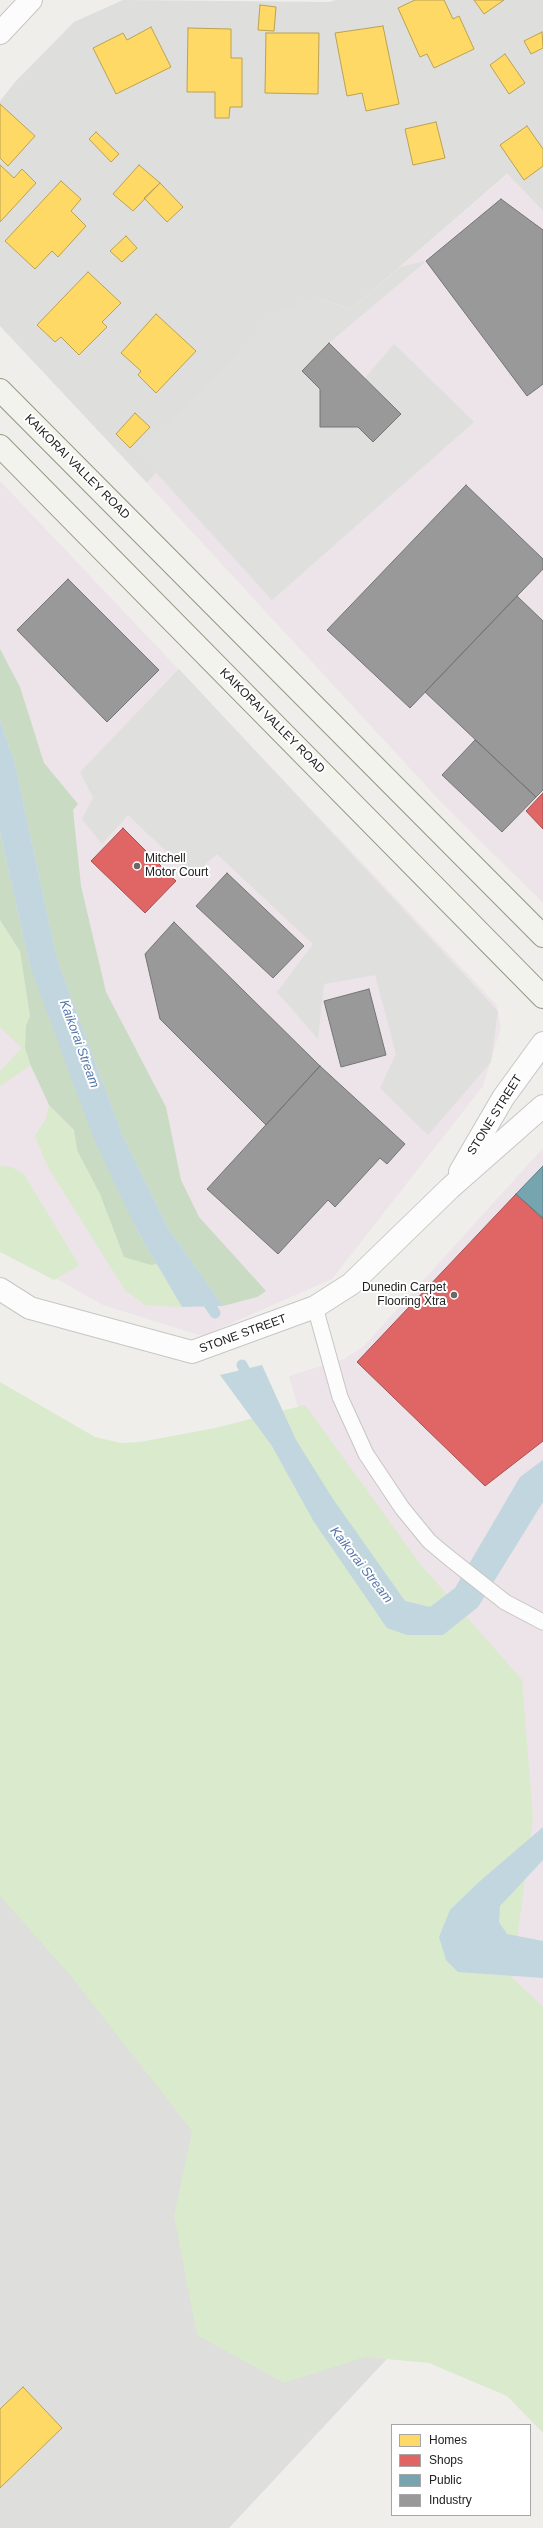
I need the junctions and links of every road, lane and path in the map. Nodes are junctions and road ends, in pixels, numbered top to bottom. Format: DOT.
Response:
graph roads {
  1 [pos="31,0"];
  2 [pos="0,33"];
  3 [pos="0,390"];
  4 [pos="0,446"];
  5 [pos="543,936"];
  6 [pos="543,997"];
  7 [pos="543,1043"];
  8 [pos="543,1106"];
  9 [pos="450,1188"];
  10 [pos="0,1289"];
  11 [pos="315,1307"];
  12 [pos="543,1622"];
  1 -- 2 [label="street"];
  3 -- 5 [label="main road, KAIKORAI VALLEY ROAD"];
  4 -- 6 [label="main road, KAIKORAI VALLEY ROAD"];
  7 -- 9 [label="street, STONE STREET"];
  8 -- 9 [label="street, STONE STREET"];
  9 -- 11 [label="street, STONE STREET"];
  10 -- 11 [label="street, STONE STREET"];
  11 -- 12 [label="lane"];
}
